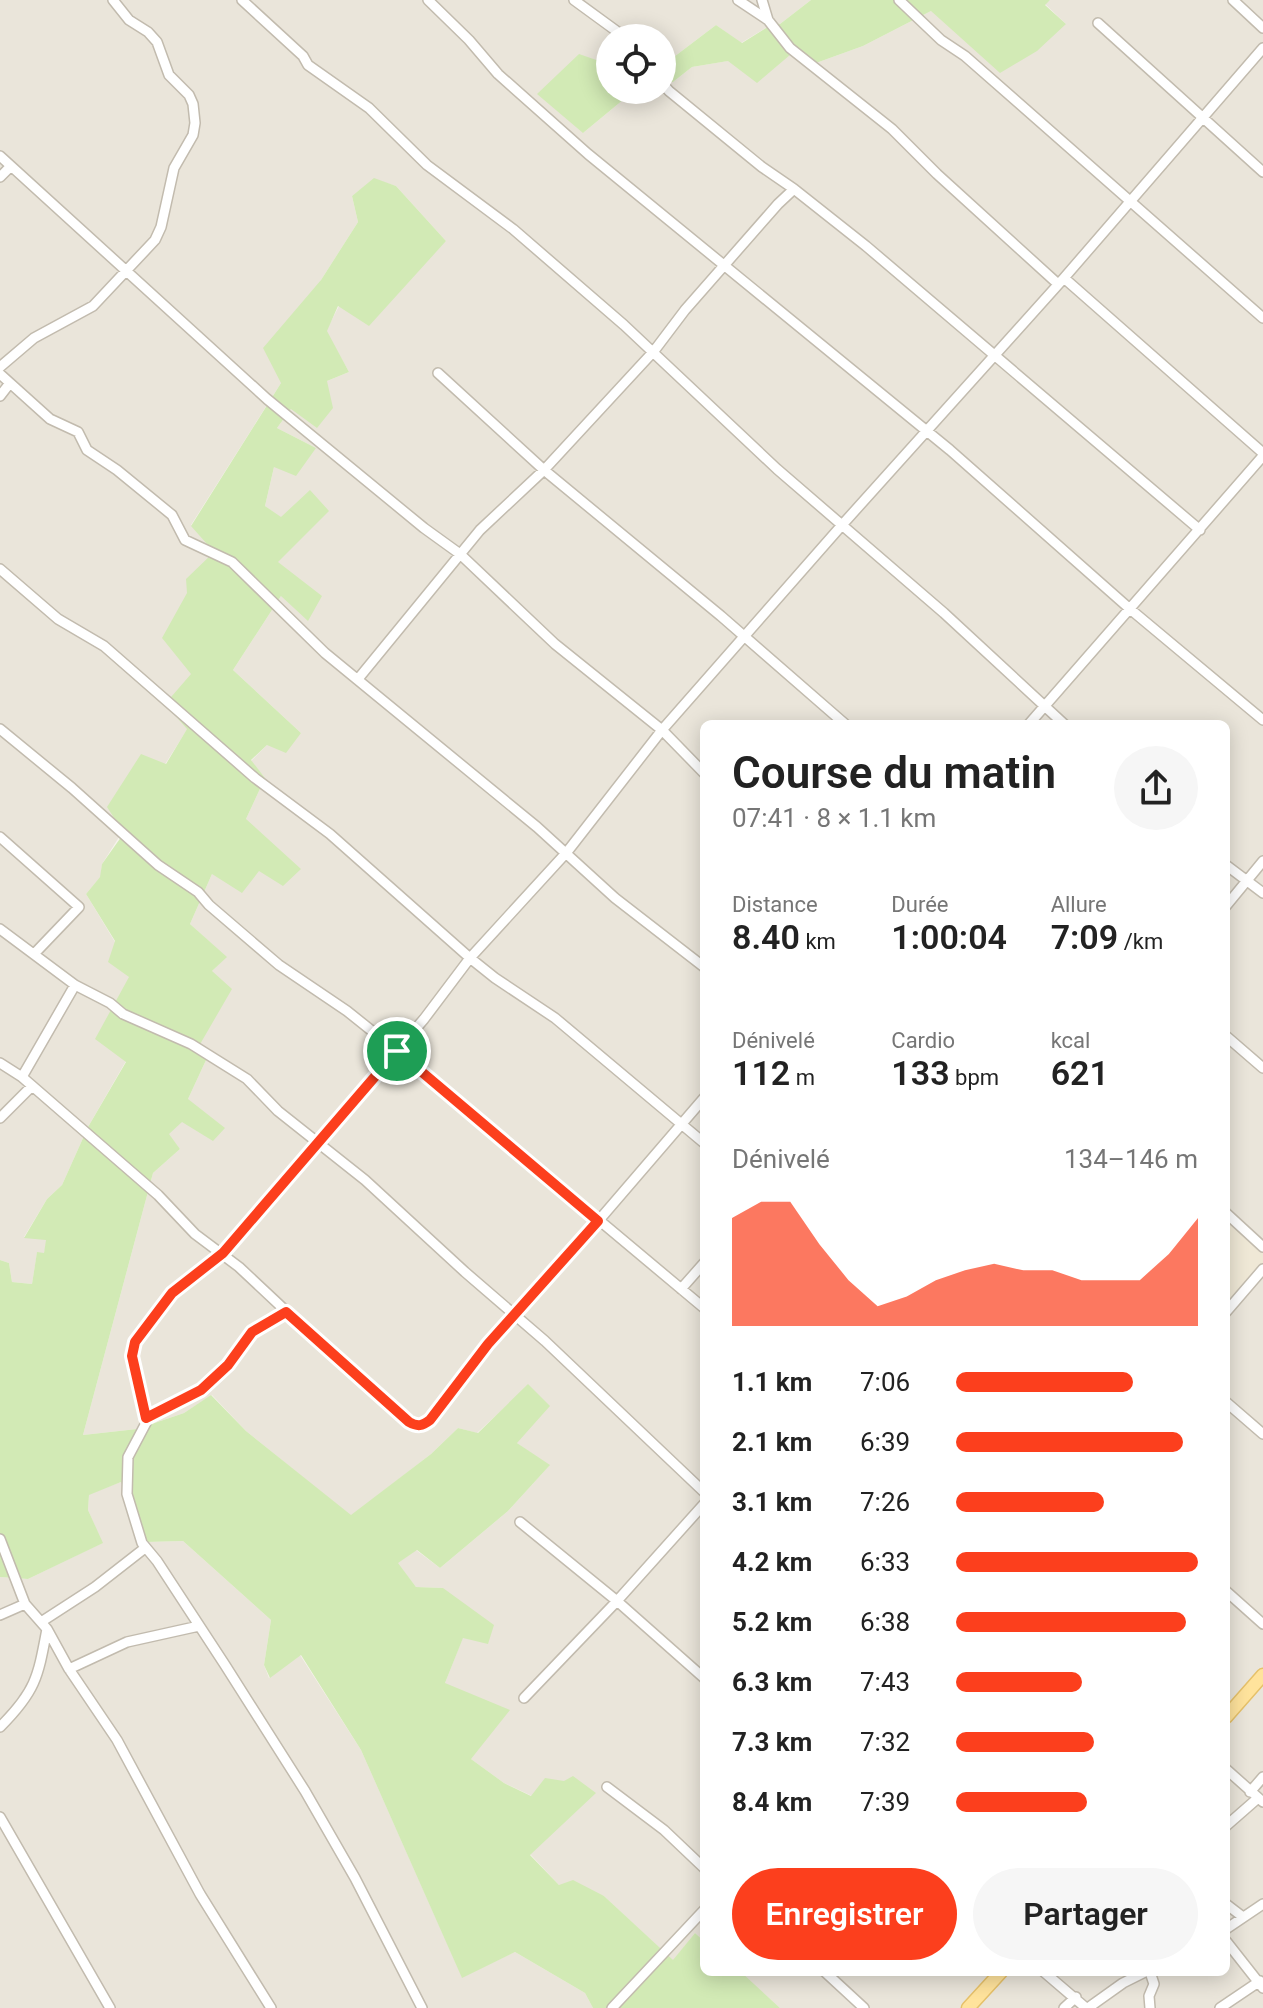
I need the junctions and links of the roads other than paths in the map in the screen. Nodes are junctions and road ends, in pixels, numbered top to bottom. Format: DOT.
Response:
graph roads {
  1 [pos="113,0"];
  2 [pos="242,0"];
  3 [pos="428,0"];
  4 [pos="574,0"];
  5 [pos="738,0"];
  6 [pos="762,0"];
  7 [pos="899,0"];
  8 [pos="1233,0"];
  9 [pos="768,20"];
  10 [pos="1098,23"];
  11 [pos="607,24"];
  12 [pos="1263,28"];
  13 [pos="1263,48"];
  14 [pos="676,97"];
  15 [pos="1204,119"];
  16 [pos="0,156"];
  17 [pos="10,167"];
  18 [pos="1263,172"];
  19 [pos="0,177"];
  20 [pos="794,189"];
  21 [pos="1130,200"];
  22 [pos="725,265"];
  23 [pos="127,270"];
  24 [pos="1061,281"];
  25 [pos="1263,318"];
  26 [pos="654,351"];
  27 [pos="993,357"];
  28 [pos="0,367"];
  29 [pos="438,373"];
  30 [pos="0,374"];
  31 [pos="10,383"];
  32 [pos="0,396"];
  33 [pos="926,432"];
  34 [pos="1263,454"];
  35 [pos="544,470"];
  36 [pos="842,525"];
  37 [pos="1200,530"];
  38 [pos="460,554"];
  39 [pos="0,569"];
  40 [pos="1130,609"];
  41 [pos="744,637"];
  42 [pos="358,679"];
  43 [pos="1044,706"];
  44 [pos="840,720"];
  45 [pos="1032,720"];
  46 [pos="1060,720"];
  47 [pos="1263,720"];
  48 [pos="0,729"];
  49 [pos="662,730"];
  50 [pos="700,769"];
  51 [pos="0,837"];
  52 [pos="567,852"];
  53 [pos="1263,861"];
  54 [pos="1230,868"];
  55 [pos="1248,880"];
  56 [pos="1263,893"];
  57 [pos="1230,901"];
  58 [pos="0,929"];
  59 [pos="34,954"];
  60 [pos="470,958"];
  61 [pos="700,964"];
  62 [pos="75,985"];
  63 [pos="1230,1039"];
  64 [pos="397,1051"];
  65 [pos="0,1063"];
  66 [pos="1263,1068"];
  67 [pos="22,1077"];
  68 [pos="32,1086"];
  69 [pos="700,1103"];
  70 [pos="0,1118"];
  71 [pos="681,1125"];
  72 [pos="700,1140"];
  73 [pos="318,1141"];
  74 [pos="1230,1217"];
  75 [pos="598,1221"];
  76 [pos="1263,1247"];
  77 [pos="223,1253"];
  78 [pos="700,1268"];
  79 [pos="1263,1269"];
  80 [pos="681,1289"];
  81 [pos="700,1305"];
  82 [pos="1230,1307"];
  83 [pos="286,1312"];
  84 [pos="515,1317"];
  85 [pos="1230,1405"];
  86 [pos="146,1418"];
  87 [pos="1263,1434"];
  88 [pos="700,1488"];
  89 [pos="700,1508"];
  90 [pos="520,1522"];
  91 [pos="0,1539"];
  92 [pos="145,1548"];
  93 [pos="1230,1595"];
  94 [pos="617,1601"];
  95 [pos="25,1604"];
  96 [pos="0,1615"];
  97 [pos="1263,1624"];
  98 [pos="44,1625"];
  99 [pos="199,1626"];
  100 [pos="69,1669"];
  101 [pos="700,1674"];
  102 [pos="1263,1675"];
  103 [pos="524,1698"];
  104 [pos="1230,1712"];
  105 [pos="0,1727"];
  106 [pos="1230,1773"];
  107 [pos="1263,1777"];
  108 [pos="607,1787"];
  109 [pos="1257,1797"];
  110 [pos="0,1817"];
  111 [pos="1230,1822"];
  112 [pos="700,1864"];
  113 [pos="1263,1904"];
  114 [pos="1230,1907"];
  115 [pos="700,1914"];
  116 [pos="1243,1917"];
  117 [pos="1230,1926"];
  118 [pos="1230,1946"];
  119 [pos="829,1976"];
  120 [pos="997,1976"];
  121 [pos="1049,1976"];
  122 [pos="1138,1976"];
  123 [pos="1149,1976"];
  124 [pos="1261,1983"];
  125 [pos="1076,1997"];
  126 [pos="110,2008"];
  127 [pos="271,2008"];
  128 [pos="422,2008"];
  129 [pos="612,2008"];
  130 [pos="864,2008"];
  131 [pos="968,2008"];
  132 [pos="1064,2008"];
  133 [pos="1087,2008"];
  134 [pos="1150,2008"];
  135 [pos="1220,2008"];
  1 -- 23 [label="street"];
  2 -- 26 [label="street"];
  3 -- 22 [label="street"];
  4 -- 11 [label="street"];
  5 -- 9 [label="street"];
  6 -- 9 [label="street"];
  7 -- 21 [label="street"];
  8 -- 12 [label="street"];
  9 -- 24 [label="street"];
  10 -- 15 [label="street"];
  13 -- 15 [label="street"];
  14 -- 20 [label="street"];
  15 -- 18 [label="street"];
  15 -- 21 [label="street"];
  16 -- 17 [label="street"];
  17 -- 19 [label="street"];
  17 -- 23 [label="street"];
  20 -- 22 [label="street"];
  20 -- 27 [label="street"];
  21 -- 24 [label="street"];
  21 -- 25 [label="street"];
  22 -- 26 [label="street"];
  22 -- 33 [label="street"];
  23 -- 28 [label="street"];
  23 -- 38 [label="street"];
  24 -- 27 [label="street"];
  24 -- 34 [label="street"];
  26 -- 35 [label="street"];
  26 -- 36 [label="street"];
  27 -- 33 [label="street"];
  27 -- 37 [label="street"];
  29 -- 35 [label="street"];
  30 -- 31 [label="street"];
  31 -- 32 [label="street"];
  31 -- 42 [label="street"];
  33 -- 36 [label="street"];
  33 -- 40 [label="street"];
  34 -- 37 [label="street"];
  35 -- 38 [label="street"];
  35 -- 41 [label="street"];
  36 -- 41 [label="street"];
  36 -- 43 [label="street"];
  37 -- 40 [label="street"];
  38 -- 42 [label="street"];
  38 -- 49 [label="street"];
  39 -- 60 [label="street"];
  40 -- 43 [label="street"];
  40 -- 47 [label="street"];
  41 -- 44 [label="street"];
  41 -- 49 [label="street"];
  42 -- 52 [label="street"];
  43 -- 45 [label="street"];
  43 -- 46 [label="street"];
  48 -- 64 [label="street"];
  49 -- 50 [label="street"];
  49 -- 52 [label="street"];
  51 -- 59 [label="street"];
  52 -- 60 [label="street"];
  52 -- 61 [label="street"];
  53 -- 55 [label="street"];
  54 -- 55 [label="street"];
  55 -- 56 [label="street"];
  55 -- 57 [label="street"];
  58 -- 59 [label="street"];
  59 -- 62 [label="street"];
  60 -- 64 [label="street"];
  60 -- 71 [label="street"];
  62 -- 67 [label="street"];
  62 -- 73 [label="street"];
  63 -- 66 [label="street"];
  64 -- 73 [label="street"];
  64 -- 75 [label="street"];
  65 -- 67 [label="street"];
  67 -- 68 [label="street"];
  68 -- 70 [label="street"];
  68 -- 77 [label="street"];
  69 -- 71 [label="street"];
  71 -- 72 [label="street"];
  71 -- 75 [label="street"];
  73 -- 77 [label="street"];
  73 -- 84 [label="street"];
  74 -- 76 [label="street"];
  75 -- 80 [label="street"];
  75 -- 84 [label="street"];
  77 -- 83 [label="street"];
  77 -- 86 [label="street"];
  78 -- 80 [label="street"];
  79 -- 82 [label="street"];
  80 -- 81 [label="street"];
  83 -- 84 [label="street"];
  83 -- 86 [label="street"];
  84 -- 88 [label="street"];
  85 -- 87 [label="street"];
  86 -- 92 [label="street"];
  89 -- 94 [label="street"];
  90 -- 94 [label="street"];
  91 -- 95 [label="street"];
  92 -- 98 [label="street"];
  92 -- 99 [label="street"];
  93 -- 97 [label="street"];
  94 -- 101 [label="street"];
  94 -- 103 [label="street"];
  95 -- 96 [label="street"];
  95 -- 98 [label="street"];
  98 -- 100 [label="street"];
  98 -- 105 [label="street"];
  99 -- 100 [label="street"];
  99 -- 128 [label="street"];
  100 -- 127 [label="street"];
  102 -- 104 [label="main road"];
  106 -- 109 [label="street"];
  107 -- 109 [label="street"];
  108 -- 112 [label="street"];
  109 -- 111 [label="street"];
  110 -- 126 [label="street"];
  113 -- 116 [label="street"];
  114 -- 116 [label="street"];
  115 -- 129 [label="street"];
  116 -- 117 [label="street"];
  118 -- 124 [label="street"];
  119 -- 130 [label="street"];
  120 -- 131 [label="main road"];
  121 -- 125 [label="street"];
  122 -- 133 [label="street"];
  123 -- 134 [label="street"];
  124 -- 135 [label="street"];
  125 -- 132 [label="street"];
  125 -- 133 [label="street"];
}
